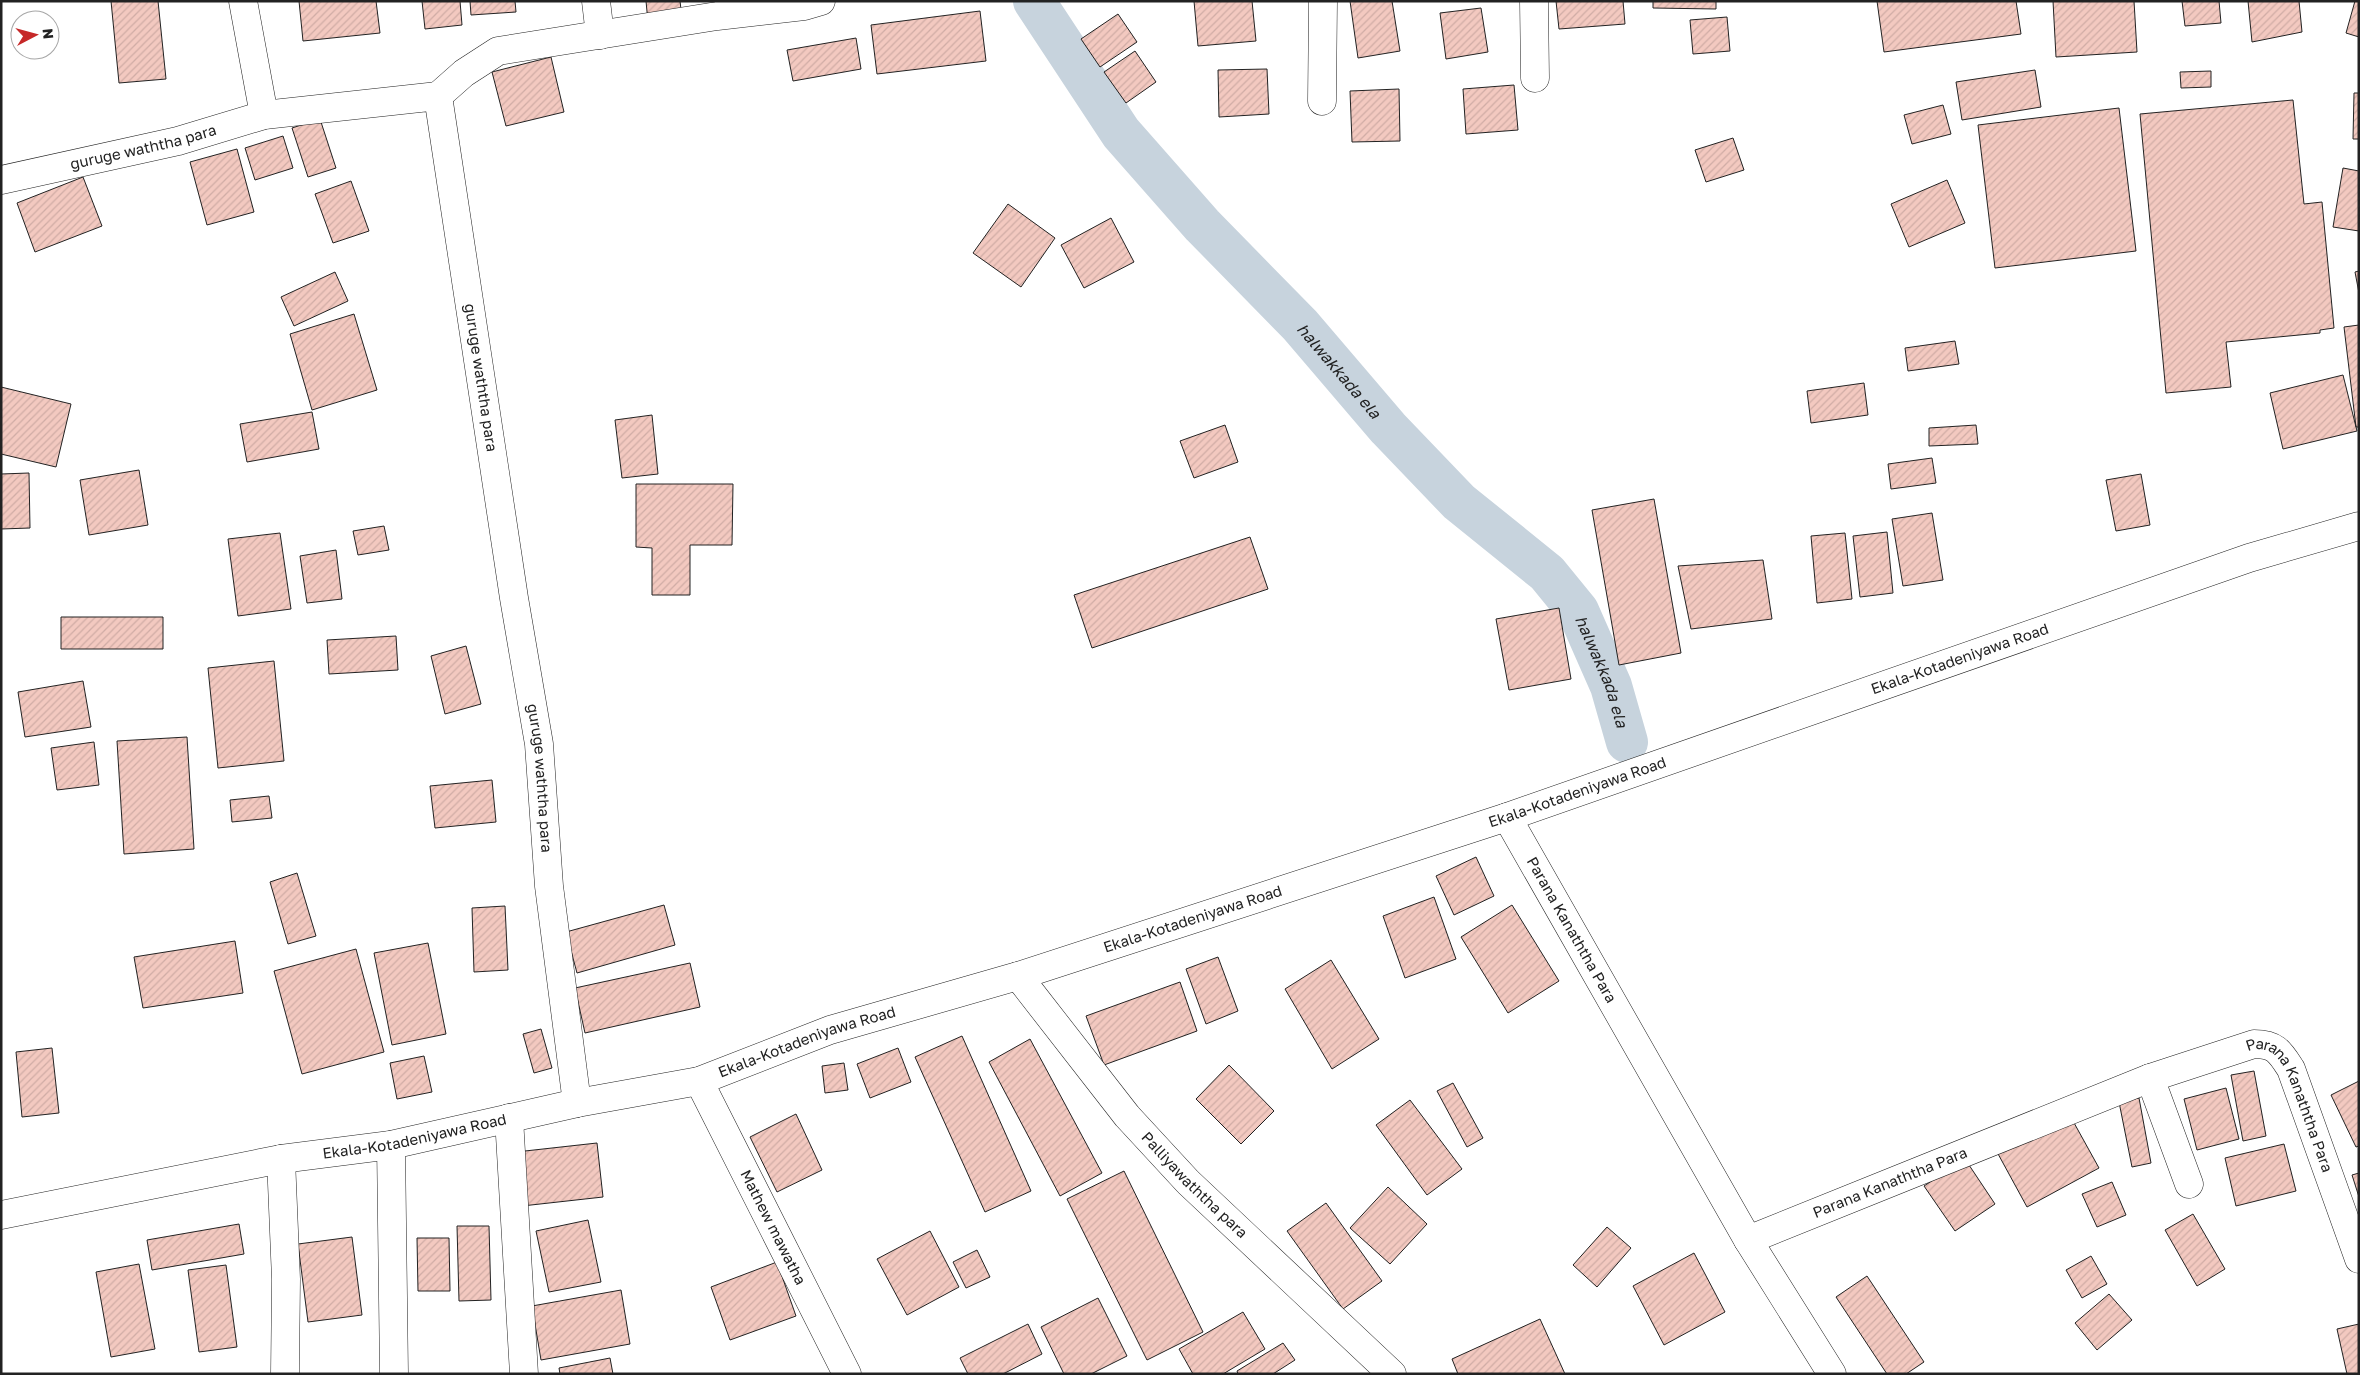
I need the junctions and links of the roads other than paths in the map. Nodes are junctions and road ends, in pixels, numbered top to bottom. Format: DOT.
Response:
graph roads {
  1 [pos="243,1"];
  2 [pos="596,1"];
  3 [pos="821,1"];
  4 [pos="1323,1"];
  5 [pos="1534,1"];
  6 [pos="743,7"];
  7 [pos="600,35"];
  8 [pos="1535,78"];
  9 [pos="438,96"];
  10 [pos="1322,102"];
  11 [pos="264,115"];
  12 [pos="2,184"];
  13 [pos="2359,526"];
  14 [pos="1507,817"];
  15 [pos="1018,976"];
  16 [pos="2150,1078"];
  17 [pos="699,1081"];
  18 [pos="578,1102"];
  19 [pos="509,1118"];
  20 [pos="392,1145"];
  21 [pos="281,1159"];
  22 [pos="2189,1184"];
  23 [pos="1,1215"];
  24 [pos="1748,1240"];
  25 [pos="2359,1259"];
  26 [pos="285,1374"];
  27 [pos="394,1374"];
  28 [pos="524,1374"];
  29 [pos="847,1374"];
  30 [pos="1392,1374"];
  31 [pos="1832,1374"];
  1 -- 11 [label="street"];
  2 -- 7 [label="street"];
  3 -- 6 [label="street"];
  4 -- 10 [label="street"];
  5 -- 8 [label="street"];
  6 -- 7 [label="street"];
  7 -- 9 [label="street"];
  9 -- 11 [label="street, guruge waththa para"];
  9 -- 18 [label="street, guruge waththa para"];
  11 -- 12 [label="street, guruge waththa para"];
  13 -- 14 [label="street, Ekala-Kotadeniyawa Road"];
  14 -- 15 [label="street, Ekala-Kotadeniyawa Road"];
  14 -- 24 [label="street, Parana Kanaththa Para"];
  15 -- 17 [label="street, Ekala-Kotadeniyawa Road"];
  15 -- 30 [label="street, Palliyawaththa para"];
  16 -- 22 [label="street"];
  16 -- 24 [label="street, Parana Kanaththa Para"];
  16 -- 25 [label="street, Parana Kanaththa Para"];
  17 -- 18 [label="street, Ekala-Kotadeniyawa Road"];
  17 -- 29 [label="street, Mathew mawatha"];
  18 -- 19 [label="street, Ekala-Kotadeniyawa Road"];
  19 -- 20 [label="street, Ekala-Kotadeniyawa Road"];
  19 -- 28 [label="street"];
  20 -- 21 [label="street, Ekala-Kotadeniyawa Road"];
  20 -- 27 [label="street"];
  21 -- 23 [label="street, Ekala-Kotadeniyawa Road"];
  21 -- 26 [label="street"];
  24 -- 31 [label="street"];
}
